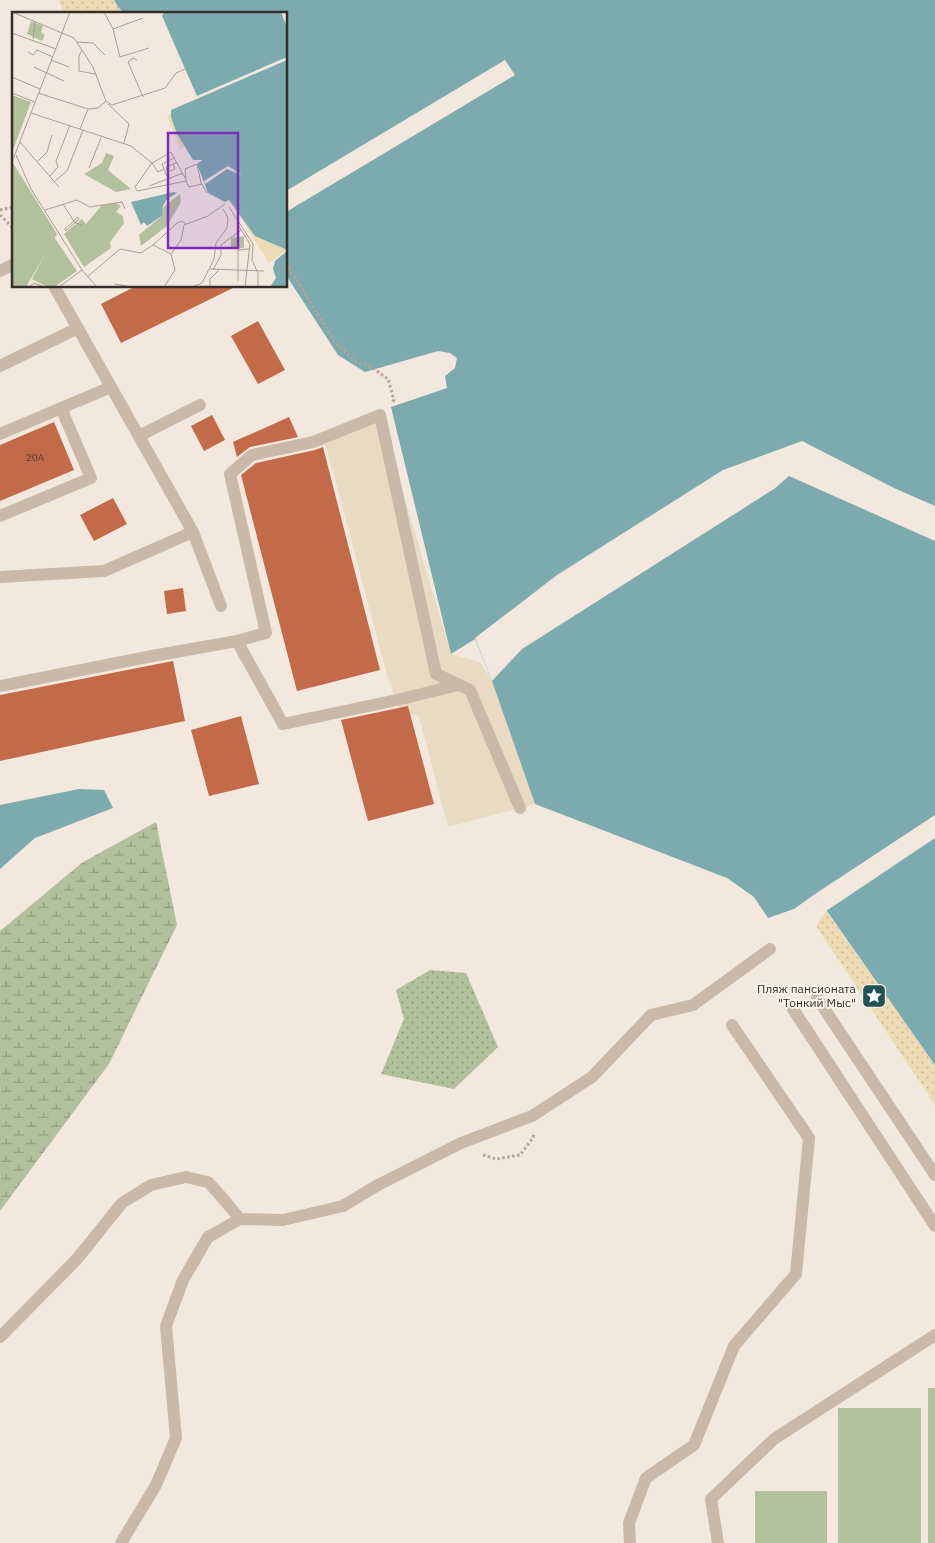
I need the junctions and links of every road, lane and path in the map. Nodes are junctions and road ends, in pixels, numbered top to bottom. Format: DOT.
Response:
graph roads {
  1 [pos="0,215"];
  2 [pos="12,227"];
  3 [pos="12,265"];
  4 [pos="288,266"];
  5 [pos="0,271"];
  6 [pos="55,288"];
  7 [pos="78,328"];
  8 [pos="0,366"];
  9 [pos="111,387"];
  10 [pos="200,405"];
  11 [pos="61,408"];
  12 [pos="380,415"];
  13 [pos="0,434"];
  14 [pos="139,436"];
  15 [pos="0,516"];
  16 [pos="193,532"];
  17 [pos="0,577"];
  18 [pos="221,606"];
  19 [pos="238,641"];
  20 [pos="458,685"];
  21 [pos="0,686"];
  22 [pos="520,808"];
  23 [pos="770,949"];
  24 [pos="817,998"];
  25 [pos="793,1010"];
  26 [pos="732,1025"];
  27 [pos="935,1175"];
  28 [pos="240,1219"];
  29 [pos="935,1226"];
  30 [pos="935,1335"];
  31 [pos="0,1337"];
  32 [pos="121,1543"];
  33 [pos="630,1543"];
  34 [pos="718,1543"];
  1 -- 2 [label="path"];
  3 -- 5 [label="lane"];
  4 -- 12 [label="path"];
  6 -- 7 [label="lane"];
  7 -- 8 [label="lane"];
  7 -- 9 [label="lane"];
  9 -- 11 [label="lane"];
  9 -- 14 [label="lane"];
  10 -- 14 [label="lane"];
  11 -- 13 [label="lane"];
  11 -- 15 [label="lane"];
  12 -- 19 [label="lane"];
  12 -- 20 [label="lane"];
  14 -- 16 [label="lane"];
  16 -- 17 [label="lane"];
  16 -- 18 [label="lane"];
  19 -- 20 [label="lane"];
  19 -- 21 [label="lane"];
  20 -- 22 [label="lane"];
  23 -- 28 [label="lane"];
  24 -- 27 [label="lane"];
  25 -- 29 [label="lane"];
  26 -- 33 [label="lane"];
  28 -- 31 [label="lane"];
  28 -- 32 [label="lane"];
  30 -- 34 [label="lane"];
}
